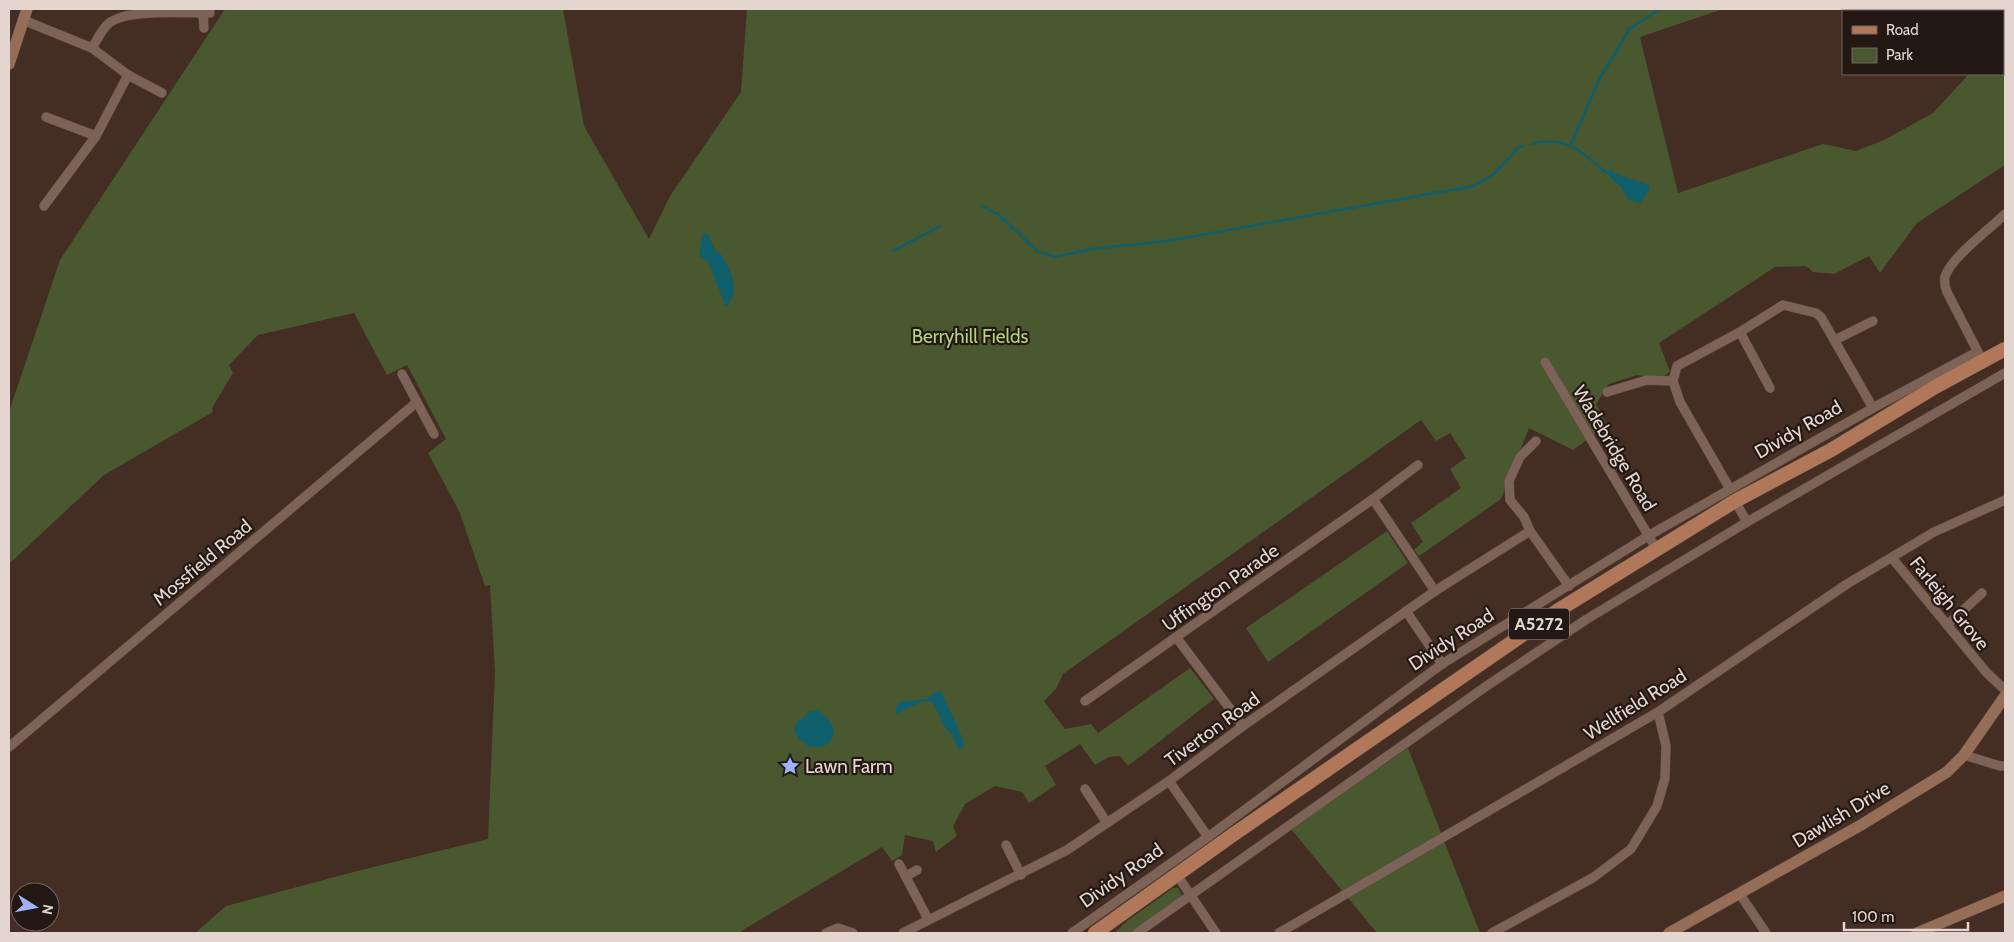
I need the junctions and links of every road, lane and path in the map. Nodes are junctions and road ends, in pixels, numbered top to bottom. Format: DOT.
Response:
graph roads {
  1 [pos="27,9"];
  2 [pos="23,20"];
  3 [pos="204,28"];
  4 [pos="92,48"];
  5 [pos="9,64"];
  6 [pos="128,74"];
  7 [pos="162,93"];
  8 [pos="46,117"];
  9 [pos="96,136"];
  10 [pos="44,206"];
  11 [pos="2005,214"];
  12 [pos="1873,321"];
  13 [pos="1740,332"];
  14 [pos="1835,340"];
  15 [pos="2005,349"];
  16 [pos="1980,356"];
  17 [pos="1545,362"];
  18 [pos="2005,373"];
  19 [pos="402,374"];
  20 [pos="1673,381"];
  21 [pos="1770,388"];
  22 [pos="1607,392"];
  23 [pos="417,402"];
  24 [pos="1873,408"];
  25 [pos="434,434"];
  26 [pos="1536,441"];
  27 [pos="1418,464"];
  28 [pos="1733,495"];
  29 [pos="1373,499"];
  30 [pos="2005,500"];
  31 [pos="1748,522"];
  32 [pos="1530,531"];
  33 [pos="1648,536"];
  34 [pos="1657,550"];
  35 [pos="1892,558"];
  36 [pos="1569,586"];
  37 [pos="1435,591"];
  38 [pos="1982,593"];
  39 [pos="1406,611"];
  40 [pos="1947,625"];
  41 [pos="1176,637"];
  42 [pos="1442,664"];
  43 [pos="2005,690"];
  44 [pos="2005,696"];
  45 [pos="1085,701"];
  46 [pos="1658,712"];
  47 [pos="1243,726"];
  48 [pos="9,747"];
  49 [pos="1964,755"];
  50 [pos="2005,766"];
  51 [pos="1169,780"];
  52 [pos="1085,789"];
  53 [pos="1107,823"];
  54 [pos="1208,838"];
  55 [pos="1006,845"];
  56 [pos="898,864"];
  57 [pos="917,870"];
  58 [pos="1021,874"];
  59 [pos="1178,875"];
  60 [pos="906,876"];
  61 [pos="1739,893"];
  62 [pos="1192,895"];
  63 [pos="2005,896"];
  64 [pos="928,919"];
  65 [pos="826,933"];
  66 [pos="853,933"];
  67 [pos="903,933"];
  68 [pos="1072,933"];
  69 [pos="1094,933"];
  70 [pos="1137,933"];
  71 [pos="1216,933"];
  72 [pos="1279,933"];
  73 [pos="1492,933"];
  74 [pos="1669,933"];
  75 [pos="1766,933"];
  76 [pos="1917,933"];
  1 -- 2 [label="street"];
  2 -- 4 [label="street"];
  2 -- 5 [label="street"];
  3 -- 4 [label="street"];
  4 -- 6 [label="street"];
  6 -- 7 [label="street"];
  6 -- 9 [label="street"];
  8 -- 9 [label="street"];
  9 -- 10 [label="street"];
  11 -- 16 [label="street"];
  12 -- 14 [label="street"];
  13 -- 14 [label="street"];
  13 -- 20 [label="street"];
  13 -- 21 [label="street"];
  14 -- 24 [label="street"];
  15 -- 16 [label="main road, Dividy Road / A5272"];
  16 -- 24 [label="street, Dividy Road"];
  16 -- 28 [label="main road, Dividy Road / A5272"];
  17 -- 33 [label="street, Wadebridge Road"];
  18 -- 31 [label="street"];
  19 -- 23 [label="street"];
  20 -- 22 [label="street"];
  20 -- 28 [label="street"];
  23 -- 25 [label="street"];
  23 -- 48 [label="street, Mossfield Road"];
  24 -- 28 [label="street, Dividy Road"];
  26 -- 32 [label="street"];
  27 -- 29 [label="street, Uffington Parade"];
  28 -- 31 [label="street"];
  28 -- 33 [label="street, Dividy Road"];
  28 -- 34 [label="main road, Dividy Road / A5272"];
  29 -- 37 [label="street"];
  29 -- 41 [label="street, Uffington Parade"];
  30 -- 35 [label="street, Wellfield Road"];
  31 -- 62 [label="street"];
  32 -- 36 [label="street"];
  32 -- 37 [label="street, Tiverton Road"];
  33 -- 34 [label="street, Wadebridge Road"];
  33 -- 36 [label="street, Dividy Road"];
  34 -- 59 [label="main road, Dividy Road / A5272"];
  35 -- 40 [label="street, Farleigh Grove"];
  35 -- 46 [label="street, Wellfield Road"];
  36 -- 42 [label="street, Dividy Road"];
  37 -- 39 [label="street, Tiverton Road"];
  38 -- 40 [label="street"];
  39 -- 42 [label="street"];
  39 -- 47 [label="street, Tiverton Road"];
  40 -- 43 [label="street, Farleigh Grove"];
  41 -- 45 [label="street, Uffington Parade"];
  41 -- 47 [label="street"];
  42 -- 54 [label="street, Dividy Road"];
  44 -- 49 [label="street, Dawlish Drive"];
  46 -- 72 [label="street, Wellfield Road"];
  46 -- 73 [label="street"];
  47 -- 51 [label="street, Tiverton Road"];
  49 -- 50 [label="street"];
  49 -- 61 [label="street, Dawlish Drive"];
  51 -- 53 [label="street, Tiverton Road"];
  51 -- 54 [label="street"];
  52 -- 53 [label="street"];
  53 -- 58 [label="street, Tiverton Road"];
  54 -- 68 [label="street, Dividy Road"];
  55 -- 58 [label="street"];
  56 -- 60 [label="street"];
  57 -- 60 [label="street"];
  58 -- 64 [label="street, Tiverton Road"];
  59 -- 62 [label="street"];
  59 -- 69 [label="main road, Dividy Road / A5272"];
  60 -- 64 [label="street"];
  61 -- 74 [label="street, Dawlish Drive"];
  61 -- 75 [label="street"];
  62 -- 70 [label="street"];
  62 -- 71 [label="street"];
  63 -- 76 [label="street"];
  64 -- 67 [label="street, Tiverton Road"];
  65 -- 66 [label="street"];
}
